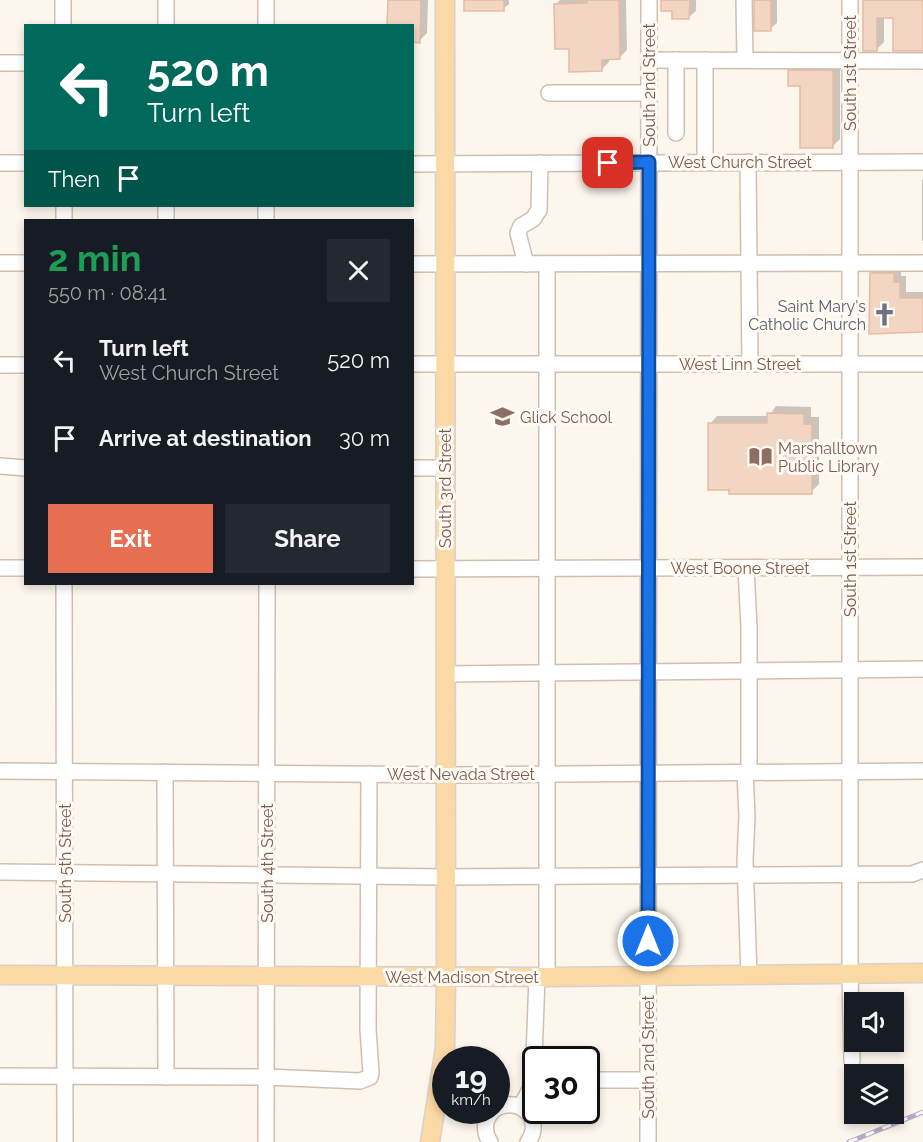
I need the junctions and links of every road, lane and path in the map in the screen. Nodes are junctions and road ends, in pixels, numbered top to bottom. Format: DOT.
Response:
graph roads {
  1 [pos="63,0"];
  2 [pos="166,0"];
  3 [pos="266,0"];
  4 [pos="445,0"];
  5 [pos="649,0"];
  6 [pos="744,0"];
  7 [pos="850,0"];
  8 [pos="63,24"];
  9 [pos="166,24"];
  10 [pos="266,24"];
  11 [pos="649,60"];
  12 [pos="676,60"];
  13 [pos="705,60"];
  14 [pos="745,60"];
  15 [pos="850,61"];
  16 [pos="923,61"];
  17 [pos="0,63"];
  18 [pos="24,63"];
  19 [pos="549,93"];
  20 [pos="649,93"];
  21 [pos="676,133"];
  22 [pos="850,161"];
  23 [pos="649,162"];
  24 [pos="705,162"];
  25 [pos="748,162"];
  26 [pos="923,162"];
  27 [pos="0,163"];
  28 [pos="24,163"];
  29 [pos="540,163"];
  30 [pos="414,164"];
  31 [pos="445,164"];
  32 [pos="0,263"];
  33 [pos="24,263"];
  34 [pos="850,263"];
  35 [pos="923,263"];
  36 [pos="414,264"];
  37 [pos="445,264"];
  38 [pos="526,264"];
  39 [pos="749,264"];
  40 [pos="547,265"];
  41 [pos="649,265"];
  42 [pos="414,364"];
  43 [pos="445,364"];
  44 [pos="547,364"];
  45 [pos="649,364"];
  46 [pos="750,364"];
  47 [pos="850,364"];
  48 [pos="923,364"];
  49 [pos="0,365"];
  50 [pos="24,365"];
  51 [pos="0,466"];
  52 [pos="24,468"];
  53 [pos="414,468"];
  54 [pos="445,468"];
  55 [pos="850,567"];
  56 [pos="923,567"];
  57 [pos="0,568"];
  58 [pos="24,568"];
  59 [pos="648,568"];
  60 [pos="746,568"];
  61 [pos="414,569"];
  62 [pos="446,569"];
  63 [pos="547,569"];
  64 [pos="64,585"];
  65 [pos="267,585"];
  66 [pos="923,669"];
  67 [pos="749,671"];
  68 [pos="850,671"];
  69 [pos="648,672"];
  70 [pos="547,673"];
  71 [pos="446,674"];
  72 [pos="0,771"];
  73 [pos="65,771"];
  74 [pos="850,771"];
  75 [pos="923,771"];
  76 [pos="165,772"];
  77 [pos="747,772"];
  78 [pos="648,773"];
  79 [pos="267,774"];
  80 [pos="369,774"];
  81 [pos="547,774"];
  82 [pos="446,775"];
  83 [pos="923,870"];
  84 [pos="0,872"];
  85 [pos="65,873"];
  86 [pos="746,873"];
  87 [pos="850,873"];
  88 [pos="165,874"];
  89 [pos="648,874"];
  90 [pos="267,875"];
  91 [pos="368,876"];
  92 [pos="547,876"];
  93 [pos="446,877"];
  94 [pos="850,973"];
  95 [pos="923,973"];
  96 [pos="0,975"];
  97 [pos="65,975"];
  98 [pos="748,975"];
  99 [pos="165,976"];
  100 [pos="648,976"];
  101 [pos="267,977"];
  102 [pos="368,977"];
  103 [pos="446,977"];
  104 [pos="542,977"];
  105 [pos="537,1046"];
  106 [pos="852,1060"];
  107 [pos="0,1076"];
  108 [pos="65,1076"];
  109 [pos="166,1077"];
  110 [pos="267,1077"];
  111 [pos="600,1080"];
  112 [pos="648,1080"];
  113 [pos="510,1103"];
  114 [pos="521,1106"];
  115 [pos="485,1124"];
  116 [pos="65,1142"];
  117 [pos="266,1142"];
  118 [pos="430,1142"];
  119 [pos="490,1142"];
  120 [pos="528,1142"];
  121 [pos="648,1142"];
  1 -- 8 [label="street"];
  2 -- 9 [label="street"];
  3 -- 10 [label="street"];
  4 -- 31 [label="main road, South 3rd Street"];
  5 -- 11 [label="street, South 2nd Street"];
  6 -- 14 [label="street"];
  7 -- 15 [label="street, South 1st Street"];
  11 -- 12 [label="street"];
  11 -- 20 [label="street, South 2nd Street"];
  12 -- 13 [label="street"];
  12 -- 21 [label="street"];
  13 -- 14 [label="street"];
  13 -- 24 [label="street"];
  14 -- 15 [label="street"];
  15 -- 16 [label="street"];
  15 -- 22 [label="street, South 1st Street"];
  17 -- 18 [label="street"];
  19 -- 20 [label="street"];
  20 -- 23 [label="street, South 2nd Street"];
  22 -- 25 [label="street, West Church Street"];
  22 -- 26 [label="street, West Church Street"];
  22 -- 34 [label="street, South 1st Street"];
  23 -- 24 [label="street, West Church Street"];
  23 -- 29 [label="street, West Church Street"];
  23 -- 41 [label="street, South 2nd Street"];
  24 -- 25 [label="street, West Church Street"];
  25 -- 39 [label="street"];
  27 -- 28 [label="street"];
  29 -- 31 [label="street, West Church Street"];
  29 -- 38 [label="street"];
  30 -- 31 [label="street, West Church Street"];
  31 -- 37 [label="main road, South 3rd Street"];
  32 -- 33 [label="street"];
  34 -- 35 [label="street"];
  34 -- 39 [label="street"];
  34 -- 47 [label="street, South 1st Street"];
  36 -- 37 [label="street"];
  37 -- 38 [label="street"];
  37 -- 43 [label="main road, South 3rd Street"];
  38 -- 40 [label="street"];
  39 -- 41 [label="street"];
  39 -- 46 [label="street"];
  40 -- 41 [label="street"];
  40 -- 44 [label="street"];
  41 -- 45 [label="street, South 2nd Street"];
  42 -- 43 [label="street, West Linn Street"];
  43 -- 44 [label="street, West Linn Street"];
  43 -- 54 [label="main road, South 3rd Street"];
  44 -- 45 [label="street, West Linn Street"];
  44 -- 63 [label="street"];
  45 -- 46 [label="street, West Linn Street"];
  45 -- 59 [label="street, South 2nd Street"];
  46 -- 47 [label="street, West Linn Street"];
  47 -- 48 [label="street, West Linn Street"];
  47 -- 55 [label="street, South 1st Street"];
  49 -- 50 [label="street"];
  51 -- 52 [label="street"];
  53 -- 54 [label="street"];
  54 -- 62 [label="main road, South 3rd Street"];
  55 -- 56 [label="street, West Boone Street"];
  55 -- 60 [label="street, West Boone Street"];
  55 -- 68 [label="street, South 1st Street"];
  57 -- 58 [label="street"];
  59 -- 60 [label="street, West Boone Street"];
  59 -- 63 [label="street, West Boone Street"];
  59 -- 69 [label="street, South 2nd Street"];
  60 -- 67 [label="street"];
  61 -- 62 [label="street, West Boone Street"];
  62 -- 63 [label="street, West Boone Street"];
  62 -- 71 [label="main road, South 3rd Street"];
  63 -- 70 [label="street"];
  64 -- 73 [label="street, South 5th Street"];
  65 -- 79 [label="street, South 4th Street"];
  66 -- 68 [label="street"];
  67 -- 68 [label="street"];
  67 -- 69 [label="street"];
  67 -- 77 [label="street"];
  68 -- 74 [label="street, South 1st Street"];
  69 -- 70 [label="street"];
  69 -- 78 [label="street, South 2nd Street"];
  70 -- 71 [label="street"];
  70 -- 81 [label="street"];
  71 -- 82 [label="main road, South 3rd Street"];
  72 -- 73 [label="street, West Nevada Street"];
  73 -- 76 [label="street, West Nevada Street"];
  73 -- 85 [label="street, South 5th Street"];
  74 -- 75 [label="street, West Nevada Street"];
  74 -- 77 [label="street, West Nevada Street"];
  74 -- 87 [label="street, South 1st Street"];
  76 -- 79 [label="street, West Nevada Street"];
  76 -- 88 [label="street"];
  77 -- 78 [label="street, West Nevada Street"];
  77 -- 86 [label="street"];
  78 -- 81 [label="street, West Nevada Street"];
  78 -- 89 [label="street, South 2nd Street"];
  79 -- 80 [label="street, West Nevada Street"];
  79 -- 90 [label="street, South 4th Street"];
  80 -- 82 [label="street, West Nevada Street"];
  80 -- 91 [label="street"];
  81 -- 82 [label="street, West Nevada Street"];
  81 -- 92 [label="street"];
  82 -- 93 [label="main road, South 3rd Street"];
  83 -- 87 [label="street"];
  84 -- 85 [label="street"];
  85 -- 88 [label="street"];
  85 -- 97 [label="street, South 5th Street"];
  86 -- 87 [label="street"];
  86 -- 89 [label="street"];
  86 -- 98 [label="street"];
  87 -- 94 [label="street, South 1st Street"];
  88 -- 90 [label="street"];
  88 -- 99 [label="street"];
  89 -- 92 [label="street"];
  89 -- 100 [label="street, South 2nd Street"];
  90 -- 91 [label="street"];
  90 -- 101 [label="street, South 4th Street"];
  91 -- 93 [label="street"];
  91 -- 102 [label="street"];
  92 -- 93 [label="street"];
  92 -- 104 [label="street"];
  93 -- 103 [label="main road, South 3rd Street"];
  94 -- 95 [label="main road, West Madison Street"];
  94 -- 98 [label="main road, West Madison Street"];
  94 -- 106 [label="street, South 1st Street"];
  96 -- 97 [label="main road, West Madison Street"];
  97 -- 99 [label="main road, West Madison Street"];
  97 -- 108 [label="street, South 5th Street"];
  98 -- 100 [label="main road, West Madison Street"];
  99 -- 101 [label="main road, West Madison Street"];
  99 -- 109 [label="street"];
  100 -- 104 [label="main road, West Madison Street"];
  100 -- 112 [label="street, South 2nd Street"];
  101 -- 102 [label="main road, West Madison Street"];
  101 -- 110 [label="street, South 4th Street"];
  102 -- 103 [label="main road, West Madison Street"];
  102 -- 110 [label="street"];
  103 -- 104 [label="main road, West Madison Street"];
  103 -- 118 [label="main road, South 3rd Street"];
  104 -- 105 [label="street"];
  107 -- 108 [label="street"];
  108 -- 109 [label="street"];
  108 -- 116 [label="street, South 5th Street"];
  109 -- 110 [label="street"];
  110 -- 117 [label="street, South 4th Street"];
  111 -- 112 [label="street"];
  112 -- 121 [label="street, South 2nd Street"];
  113 -- 114 [label="street"];
  114 -- 120 [label="street"];
  115 -- 119 [label="street"];
}
